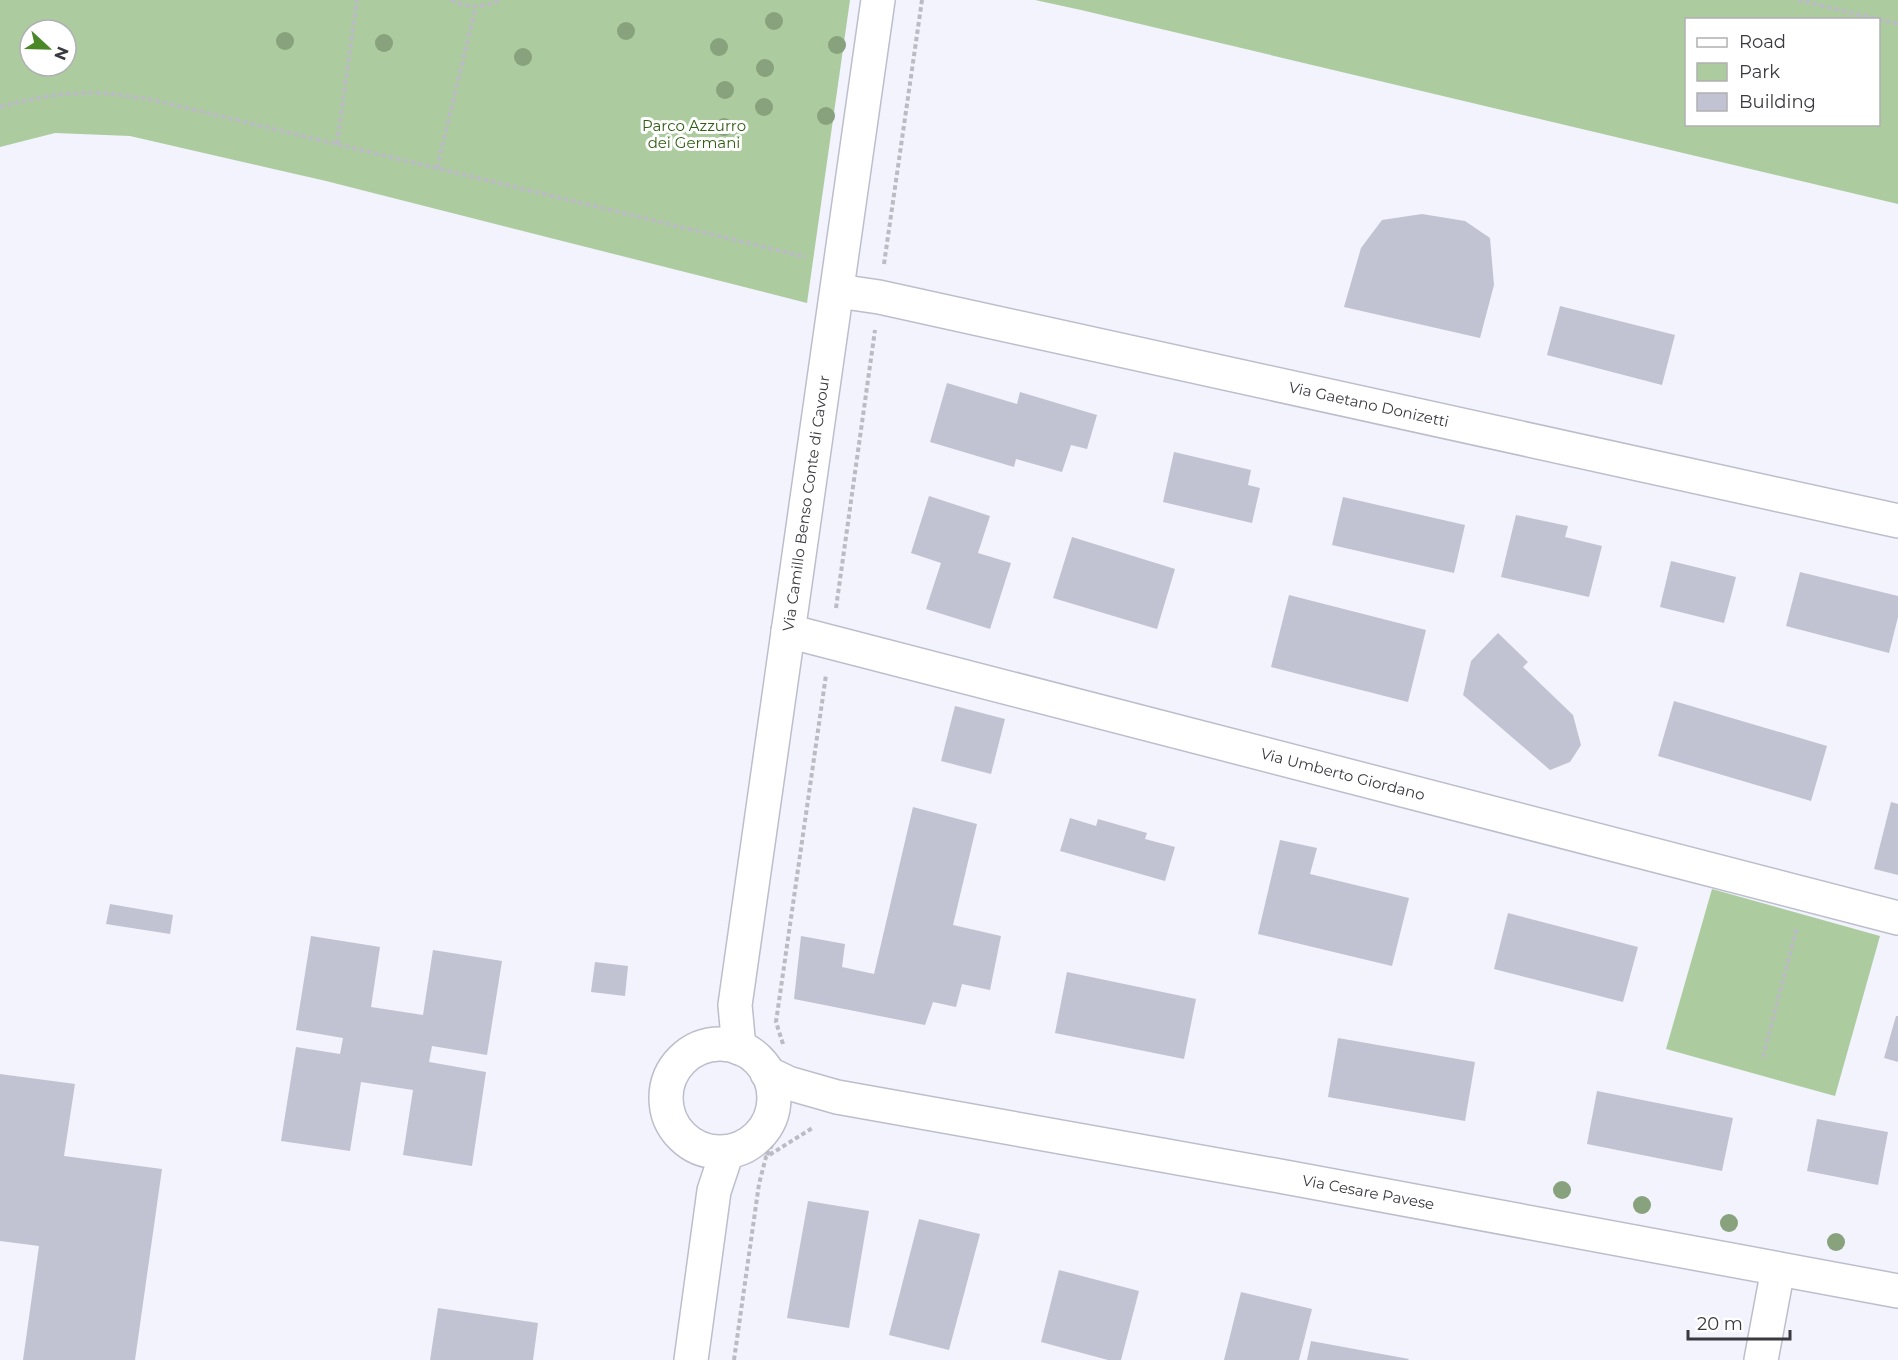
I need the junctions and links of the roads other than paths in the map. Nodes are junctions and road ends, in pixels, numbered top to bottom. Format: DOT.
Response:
graph roads {
  1 [pos="878,0"];
  2 [pos="839,277"];
  3 [pos="1898,521"];
  4 [pos="788,631"];
  5 [pos="1898,918"];
  6 [pos="723,1047"];
  7 [pos="778,1096"];
  8 [pos="694,1146"];
  9 [pos="727,1152"];
  10 [pos="714,1191"];
  11 [pos="1778,1269"];
  12 [pos="1898,1291"];
  13 [pos="691,1360"];
  14 [pos="1761,1360"];
  1 -- 2 [label="street, Via Camillo Benso Conte di Cavour"];
  2 -- 3 [label="street, Via Gaetano Donizetti"];
  2 -- 4 [label="street, Via Camillo Benso Conte di Cavour"];
  4 -- 5 [label="street, Via Umberto Giordano"];
  4 -- 6 [label="street, Via Camillo Benso Conte di Cavour"];
  6 -- 7 [label="street"];
  6 -- 8 [label="street"];
  7 -- 9 [label="street"];
  7 -- 11 [label="street, Via Cesare Pavese"];
  8 -- 9 [label="street"];
  8 -- 10 [label="street"];
  9 -- 10 [label="street"];
  10 -- 13 [label="street"];
  11 -- 12 [label="street, Via Cesare Pavese"];
  11 -- 14 [label="street"];
}
